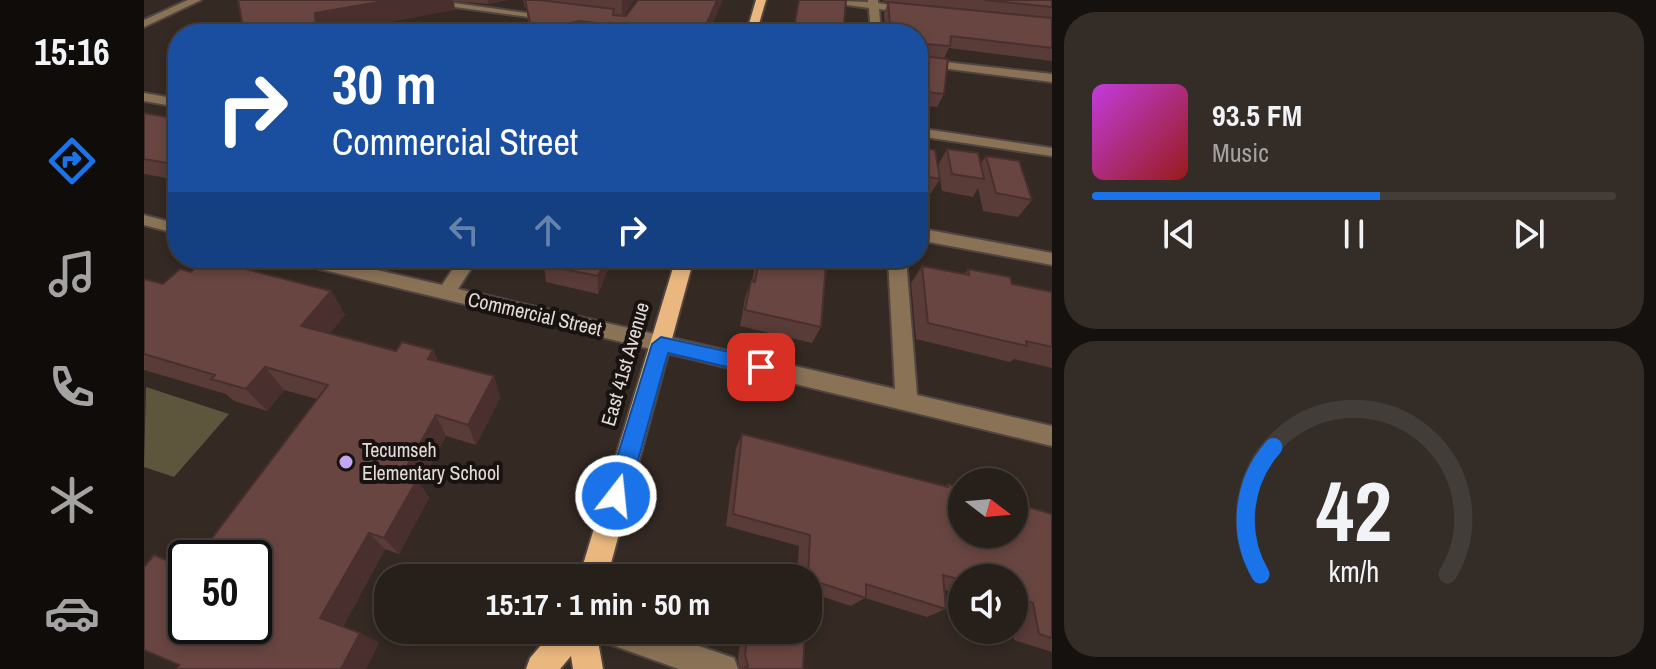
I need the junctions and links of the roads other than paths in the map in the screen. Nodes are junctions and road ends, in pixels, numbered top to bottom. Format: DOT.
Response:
graph roads {
  1 [pos="196,0"];
  2 [pos="408,0"];
  3 [pos="761,0"];
  4 [pos="816,0"];
  5 [pos="873,3"];
  6 [pos="918,11"];
  7 [pos="568,19"];
  8 [pos="144,24"];
  9 [pos="754,24"];
  10 [pos="875,24"];
  11 [pos="928,63"];
  12 [pos="1052,78"];
  13 [pos="144,97"];
  14 [pos="168,101"];
  15 [pos="928,133"];
  16 [pos="1052,152"];
  17 [pos="144,220"];
  18 [pos="168,226"];
  19 [pos="928,236"];
  20 [pos="1052,259"];
  21 [pos="341,268"];
  22 [pos="462,268"];
  23 [pos="682,268"];
  24 [pos="898,268"];
  25 [pos="446,293"];
  26 [pos="661,344"];
  27 [pos="907,402"];
  28 [pos="1052,436"];
  29 [pos="597,564"];
  30 [pos="562,644"];
  31 [pos="584,644"];
  32 [pos="649,644"];
  33 [pos="541,669"];
  34 [pos="588,669"];
  35 [pos="723,669"];
  1 -- 8 [label="street"];
  2 -- 7 [label="street"];
  3 -- 9 [label="main road"];
  4 -- 5 [label="street"];
  5 -- 6 [label="street"];
  5 -- 10 [label="street"];
  11 -- 12 [label="street"];
  13 -- 14 [label="street"];
  15 -- 16 [label="street"];
  17 -- 18 [label="street"];
  19 -- 20 [label="street"];
  21 -- 25 [label="street, Commercial Street"];
  22 -- 25 [label="street"];
  23 -- 26 [label="main road, East 41st Avenue"];
  24 -- 27 [label="street"];
  25 -- 26 [label="street, Commercial Street"];
  26 -- 27 [label="street, Commercial Street"];
  26 -- 29 [label="main road, East 41st Avenue"];
  27 -- 28 [label="street, Commercial Street"];
  30 -- 33 [label="main road"];
  31 -- 34 [label="main road"];
  32 -- 35 [label="street"];
}
